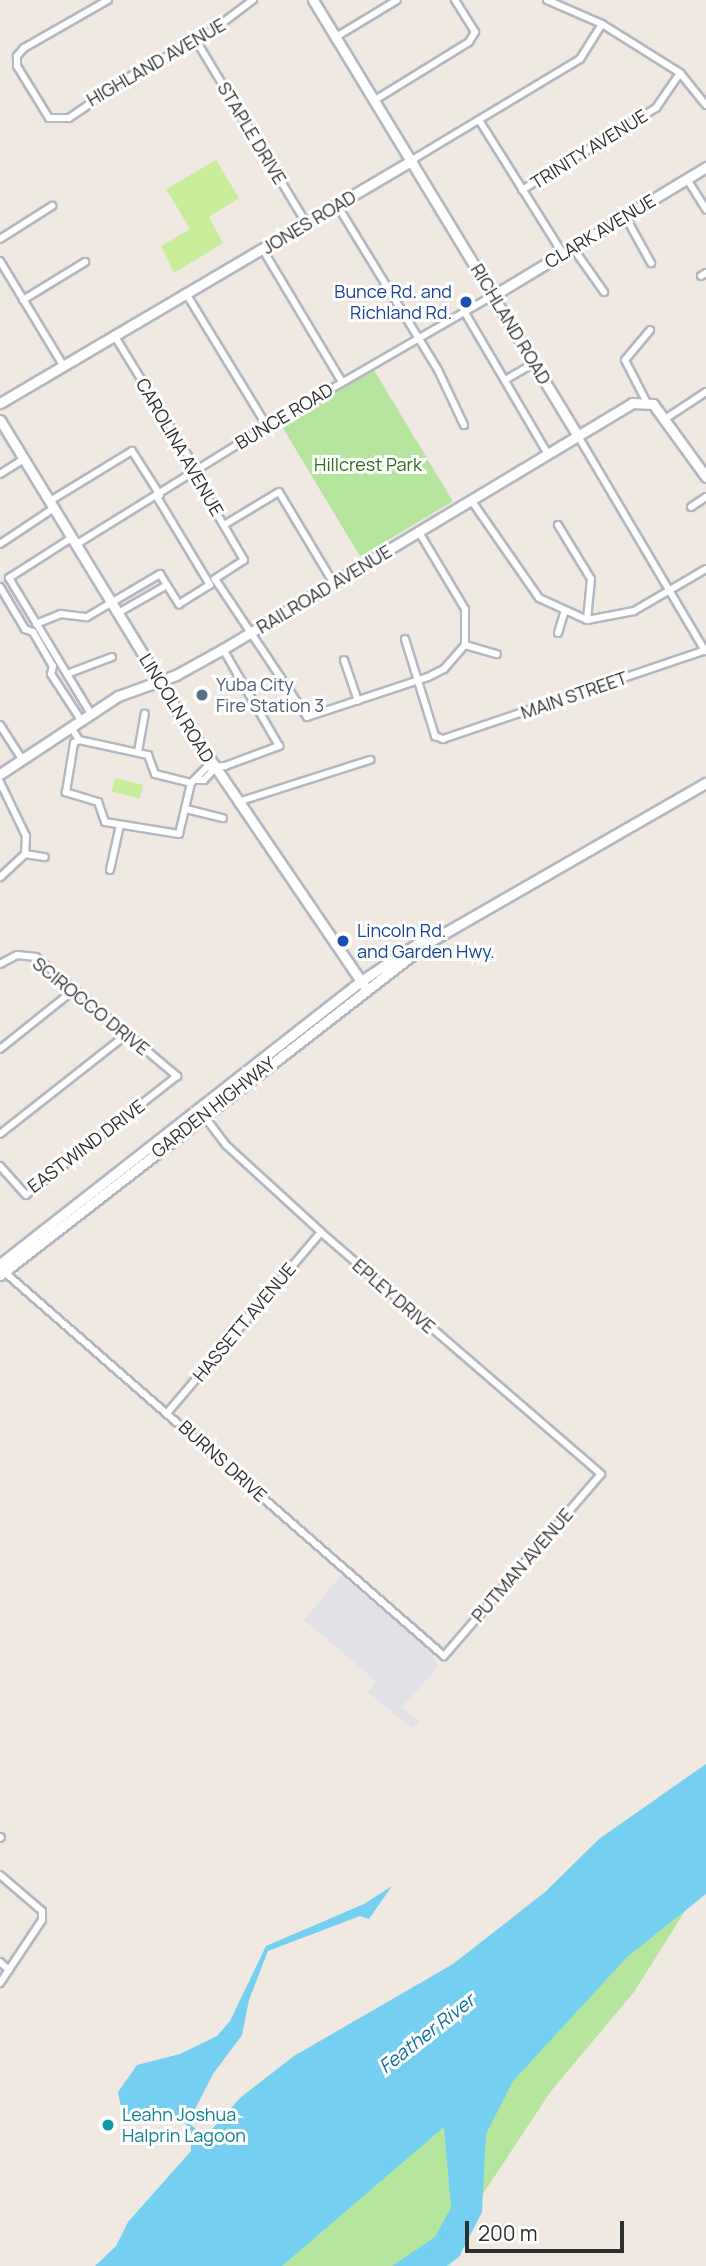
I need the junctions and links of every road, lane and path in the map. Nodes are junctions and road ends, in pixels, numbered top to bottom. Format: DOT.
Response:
graph roads {
  1 [pos="108,0"];
  2 [pos="253,0"];
  3 [pos="313,0"];
  4 [pos="397,0"];
  5 [pos="547,0"];
  6 [pos="458,1"];
  7 [pos="602,24"];
  8 [pos="336,37"];
  9 [pos="197,42"];
  10 [pos="680,73"];
  11 [pos="374,100"];
  12 [pos="706,105"];
  13 [pos="479,120"];
  14 [pos="412,160"];
  15 [pos="706,167"];
  16 [pos="687,179"];
  17 [pos="523,190"];
  18 [pos="337,205"];
  19 [pos="52,206"];
  20 [pos="706,210"];
  21 [pos="625,216"];
  22 [pos="307,223"];
  23 [pos="0,239"];
  24 [pos="573,248"];
  25 [pos="263,250"];
  26 [pos="563,254"];
  27 [pos="0,261"];
  28 [pos="85,262"];
  29 [pos="651,263"];
  30 [pos="604,292"];
  31 [pos="187,295"];
  32 [pos="494,295"];
  33 [pos="23,300"];
  34 [pos="464,311"];
  35 [pos="650,330"];
  36 [pos="114,335"];
  37 [pos="418,337"];
  38 [pos="535,363"];
  39 [pos="63,365"];
  40 [pos="505,380"];
  41 [pos="342,382"];
  42 [pos="706,392"];
  43 [pos="646,401"];
  44 [pos="0,403"];
  45 [pos="665,419"];
  46 [pos="0,420"];
  47 [pos="464,425"];
  48 [pos="267,426"];
  49 [pos="578,436"];
  50 [pos="548,454"];
  51 [pos="24,459"];
  52 [pos="195,472"];
  53 [pos="0,474"];
  54 [pos="706,477"];
  55 [pos="159,496"];
  56 [pos="706,497"];
  57 [pos="471,500"];
  58 [pos="52,504"];
  59 [pos="691,507"];
  60 [pos="224,525"];
  61 [pos="558,525"];
  62 [pos="419,532"];
  63 [pos="75,541"];
  64 [pos="0,544"];
  65 [pos="706,569"];
  66 [pos="334,584"];
  67 [pos="167,585"];
  68 [pos="0,587"];
  69 [pos="670,590"];
  70 [pos="112,603"];
  71 [pos="118,613"];
  72 [pos="564,613"];
  73 [pos="587,620"];
  74 [pos="36,624"];
  75 [pos="251,633"];
  76 [pos="558,633"];
  77 [pos="405,639"];
  78 [pos="465,645"];
  79 [pos="223,649"];
  80 [pos="705,650"];
  81 [pos="497,654"];
  82 [pos="111,657"];
  83 [pos="344,660"];
  84 [pos="67,674"];
  85 [pos="158,680"];
  86 [pos="416,682"];
  87 [pos="358,701"];
  88 [pos="90,714"];
  89 [pos="145,715"];
  90 [pos="81,720"];
  91 [pos="0,725"];
  92 [pos="68,729"];
  93 [pos="77,742"];
  94 [pos="138,752"];
  95 [pos="22,759"];
  96 [pos="370,760"];
  97 [pos="215,768"];
  98 [pos="0,774"];
  99 [pos="0,782"];
  100 [pos="193,782"];
  101 [pos="706,783"];
  102 [pos="238,802"];
  103 [pos="186,809"];
  104 [pos="223,818"];
  105 [pos="120,825"];
  106 [pos="25,854"];
  107 [pos="46,858"];
  108 [pos="110,870"];
  109 [pos="0,877"];
  110 [pos="0,964"];
  111 [pos="364,985"];
  112 [pos="74,990"];
  113 [pos="127,1034"];
  114 [pos="0,1049"];
  115 [pos="177,1076"];
  116 [pos="200,1112"];
  117 [pos="0,1134"];
  118 [pos="0,1166"];
  119 [pos="321,1232"];
  120 [pos="1,1270"];
  121 [pos="168,1412"];
  122 [pos="601,1474"];
  123 [pos="444,1656"];
  124 [pos="0,1875"];
  125 [pos="0,1962"];
  126 [pos="9,1969"];
  127 [pos="0,1983"];
  1 -- 9 [label="street, HIGHLAND AVENUE"];
  2 -- 9 [label="street, HIGHLAND AVENUE"];
  3 -- 8 [label="street, RICHLAND ROAD"];
  4 -- 8 [label="street"];
  5 -- 7 [label="street"];
  6 -- 11 [label="street"];
  7 -- 10 [label="street"];
  7 -- 13 [label="street, JONES ROAD"];
  8 -- 11 [label="street, RICHLAND ROAD"];
  9 -- 22 [label="street, STAPLE DRIVE"];
  10 -- 12 [label="street"];
  10 -- 17 [label="street, TRINITY AVENUE"];
  11 -- 14 [label="street, RICHLAND ROAD"];
  13 -- 14 [label="street, JONES ROAD"];
  13 -- 17 [label="street"];
  14 -- 18 [label="street, JONES ROAD"];
  14 -- 32 [label="street, RICHLAND ROAD"];
  15 -- 16 [label="street, CLARK AVENUE"];
  16 -- 20 [label="street"];
  16 -- 21 [label="street, CLARK AVENUE"];
  17 -- 26 [label="street"];
  18 -- 22 [label="street, JONES ROAD"];
  18 -- 37 [label="street"];
  19 -- 23 [label="street"];
  21 -- 24 [label="street, CLARK AVENUE"];
  21 -- 29 [label="street"];
  22 -- 25 [label="street, JONES ROAD"];
  24 -- 26 [label="street, CLARK AVENUE"];
  24 -- 30 [label="street"];
  25 -- 31 [label="street, JONES ROAD"];
  25 -- 41 [label="street"];
  26 -- 32 [label="street, CLARK AVENUE"];
  27 -- 33 [label="street"];
  28 -- 33 [label="street"];
  31 -- 36 [label="street, JONES ROAD"];
  31 -- 48 [label="street"];
  32 -- 34 [label="street, BUNCE ROAD"];
  32 -- 38 [label="street, RICHLAND ROAD"];
  33 -- 39 [label="street"];
  34 -- 37 [label="street, BUNCE ROAD"];
  34 -- 40 [label="street"];
  35 -- 43 [label="street"];
  36 -- 39 [label="street, JONES ROAD"];
  36 -- 52 [label="street, CAROLINA AVENUE"];
  37 -- 41 [label="street, BUNCE ROAD"];
  37 -- 47 [label="street"];
  38 -- 40 [label="street"];
  38 -- 49 [label="street, RICHLAND ROAD"];
  39 -- 44 [label="street, JONES ROAD"];
  40 -- 50 [label="street"];
  41 -- 48 [label="street, BUNCE ROAD"];
  42 -- 45 [label="street"];
  43 -- 45 [label="street"];
  43 -- 49 [label="street, RAILROAD AVENUE"];
  45 -- 54 [label="street"];
  46 -- 51 [label="street, LINCOLN ROAD"];
  48 -- 52 [label="street, BUNCE ROAD"];
  49 -- 50 [label="street, RAILROAD AVENUE"];
  49 -- 69 [label="street, RICHLAND ROAD"];
  50 -- 57 [label="street, RAILROAD AVENUE"];
  51 -- 53 [label="street"];
  51 -- 58 [label="street, LINCOLN ROAD"];
  52 -- 55 [label="street, BUNCE ROAD"];
  52 -- 60 [label="street, CAROLINA AVENUE"];
  55 -- 58 [label="street"];
  55 -- 63 [label="street, BUNCE ROAD"];
  55 -- 67 [label="street"];
  56 -- 59 [label="street"];
  57 -- 62 [label="street, RAILROAD AVENUE"];
  57 -- 72 [label="street"];
  58 -- 63 [label="street, LINCOLN ROAD"];
  58 -- 64 [label="street"];
  60 -- 66 [label="street"];
  60 -- 75 [label="street, CAROLINA AVENUE"];
  61 -- 73 [label="street"];
  62 -- 66 [label="street, RAILROAD AVENUE"];
  62 -- 78 [label="street"];
  63 -- 70 [label="street, LINCOLN ROAD"];
  63 -- 74 [label="street, BUNCE ROAD"];
  65 -- 69 [label="street"];
  66 -- 75 [label="street, RAILROAD AVENUE"];
  67 -- 70 [label="street"];
  67 -- 71 [label="street"];
  68 -- 90 [label="street"];
  69 -- 73 [label="street"];
  69 -- 80 [label="street, RICHLAND ROAD"];
  70 -- 71 [label="street, LINCOLN ROAD"];
  70 -- 74 [label="street"];
  71 -- 85 [label="street, LINCOLN ROAD"];
  72 -- 73 [label="street"];
  72 -- 76 [label="street"];
  74 -- 84 [label="street"];
  75 -- 79 [label="street, RAILROAD AVENUE"];
  75 -- 87 [label="street"];
  77 -- 86 [label="street"];
  78 -- 81 [label="street"];
  78 -- 86 [label="street"];
  79 -- 85 [label="street, RAILROAD AVENUE"];
  79 -- 97 [label="street"];
  80 -- 86 [label="street, MAIN STREET"];
  82 -- 84 [label="street"];
  83 -- 87 [label="street"];
  84 -- 88 [label="street"];
  85 -- 88 [label="street, RAILROAD AVENUE"];
  85 -- 97 [label="street, LINCOLN ROAD"];
  86 -- 87 [label="street"];
  88 -- 90 [label="street, RAILROAD AVENUE"];
  89 -- 94 [label="street"];
  90 -- 92 [label="street, RAILROAD AVENUE"];
  91 -- 95 [label="street"];
  92 -- 93 [label="street"];
  92 -- 95 [label="street, RAILROAD AVENUE"];
  93 -- 94 [label="street"];
  93 -- 105 [label="street"];
  94 -- 100 [label="street"];
  95 -- 98 [label="street, RAILROAD AVENUE"];
  96 -- 102 [label="street"];
  97 -- 100 [label="street"];
  97 -- 102 [label="street, LINCOLN ROAD"];
  99 -- 106 [label="street"];
  100 -- 103 [label="street"];
  101 -- 111 [label="street, GARDEN HIGHWAY"];
  102 -- 111 [label="street, LINCOLN ROAD"];
  103 -- 104 [label="street"];
  103 -- 105 [label="street"];
  105 -- 108 [label="street"];
  106 -- 107 [label="street"];
  106 -- 109 [label="street"];
  110 -- 112 [label="street, SCIROCCO DRIVE"];
  111 -- 116 [label="street, GARDEN HIGHWAY"];
  112 -- 113 [label="street, SCIROCCO DRIVE"];
  112 -- 114 [label="street"];
  113 -- 115 [label="street, SCIROCCO DRIVE"];
  113 -- 117 [label="street"];
  115 -- 118 [label="street, EASTWIND DRIVE"];
  116 -- 119 [label="street, EPLEY DRIVE"];
  116 -- 120 [label="street, GARDEN HIGHWAY"];
  119 -- 121 [label="street, HASSETT AVENUE"];
  119 -- 122 [label="street, EPLEY DRIVE"];
  120 -- 121 [label="street, BURNS DRIVE"];
  121 -- 123 [label="street, BURNS DRIVE"];
  122 -- 123 [label="street, PUTMAN AVENUE"];
  124 -- 126 [label="street"];
  125 -- 126 [label="street"];
  126 -- 127 [label="street"];
}
